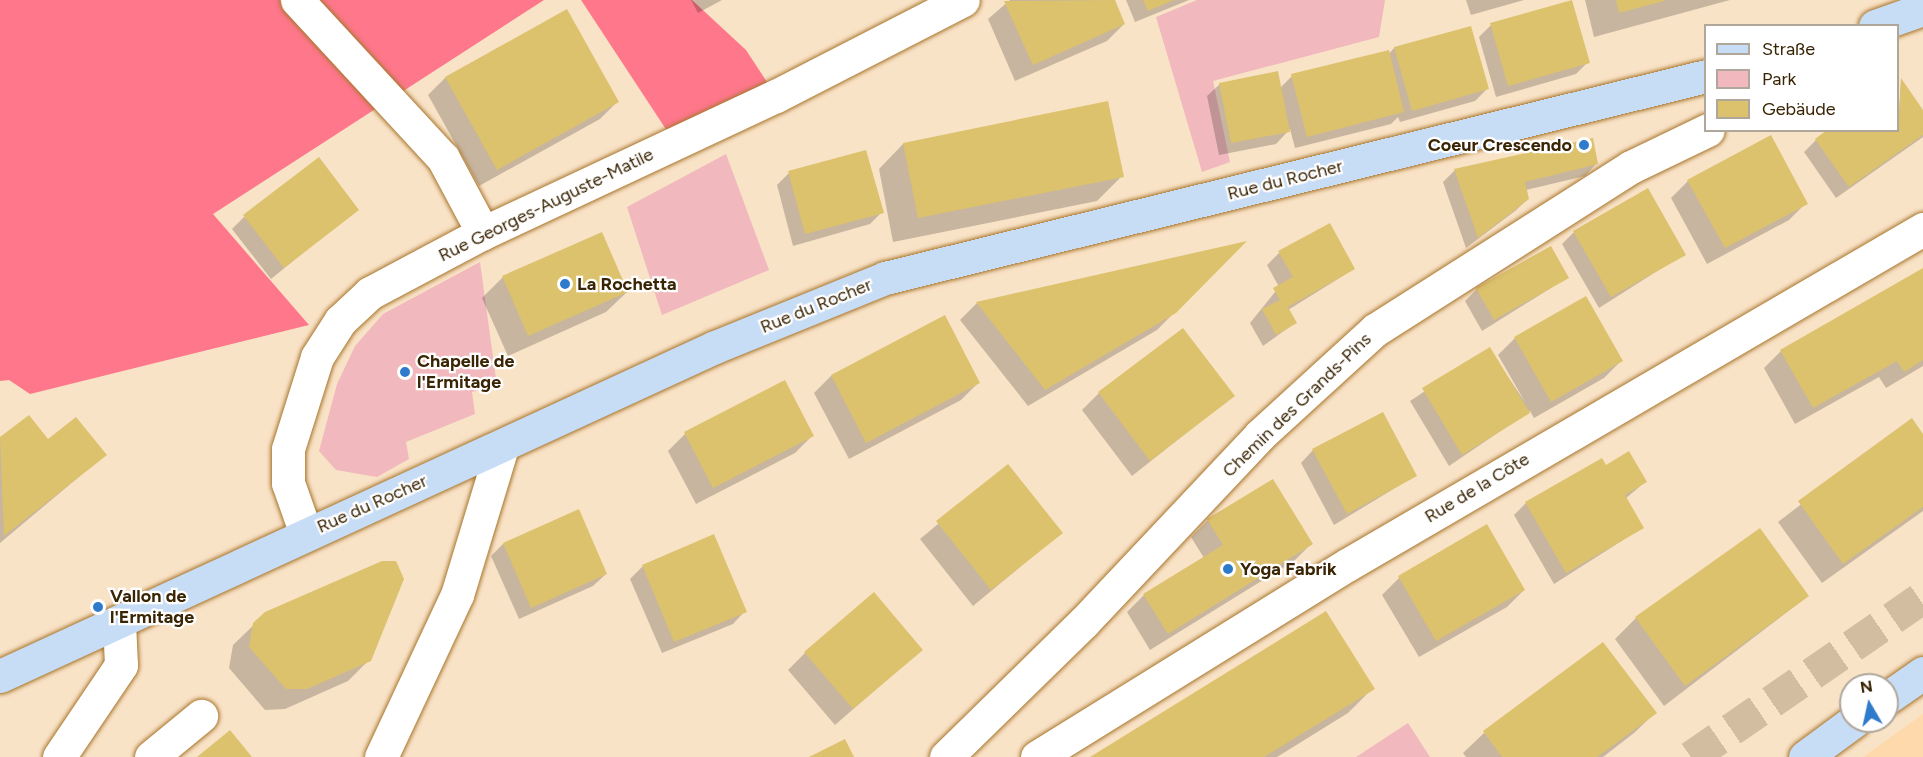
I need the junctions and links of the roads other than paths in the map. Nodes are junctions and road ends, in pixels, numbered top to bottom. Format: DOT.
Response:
graph roads {
  1 [pos="297,0"];
  2 [pos="963,0"];
  3 [pos="1923,9"];
  4 [pos="1881,24"];
  5 [pos="1704,76"];
  6 [pos="1704,132"];
  7 [pos="1923,230"];
  8 [pos="483,233"];
  9 [pos="502,447"];
  10 [pos="306,534"];
  11 [pos="119,623"];
  12 [pos="1923,673"];
  13 [pos="0,676"];
  14 [pos="1899,690"];
  15 [pos="201,716"];
  16 [pos="1839,732"];
  17 [pos="59,757"];
  18 [pos="151,757"];
  19 [pos="381,757"];
  20 [pos="946,757"];
  21 [pos="1037,757"];
  22 [pos="1805,757"];
  1 -- 8 [label="street"];
  2 -- 8 [label="street, Rue Georges-Auguste-Matile"];
  3 -- 4 [label="main road"];
  5 -- 9 [label="main road, Rue du Rocher"];
  6 -- 20 [label="street, Chemin des Grands-Pins"];
  7 -- 21 [label="street, Rue de la Côte"];
  8 -- 10 [label="street, Rue Georges-Auguste-Matile"];
  9 -- 10 [label="main road, Rue du Rocher"];
  9 -- 19 [label="street"];
  10 -- 11 [label="main road, Rue du Rocher"];
  11 -- 13 [label="main road, Rue du Rocher"];
  11 -- 17 [label="street"];
  12 -- 14 [label="main road"];
  15 -- 18 [label="street"];
  16 -- 22 [label="main road"];
}
